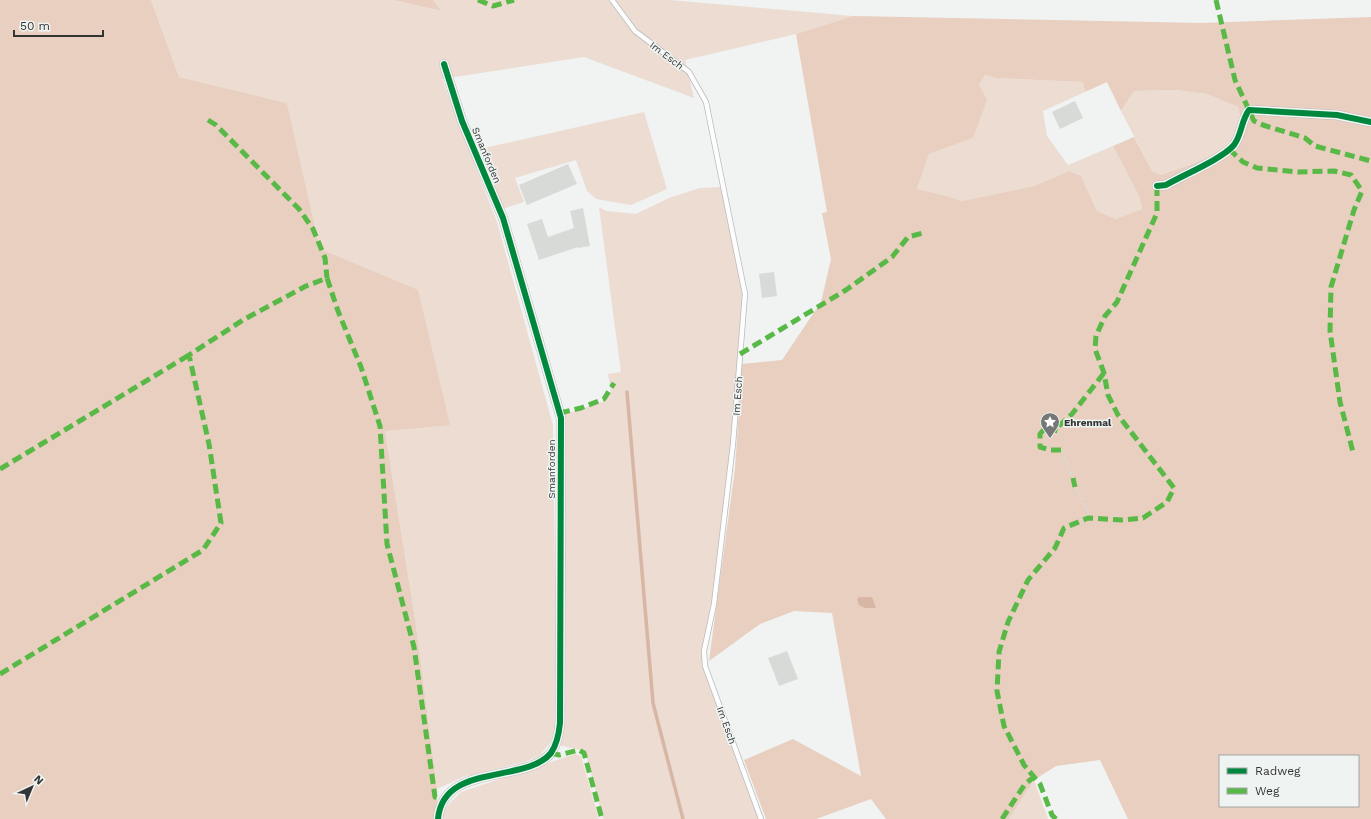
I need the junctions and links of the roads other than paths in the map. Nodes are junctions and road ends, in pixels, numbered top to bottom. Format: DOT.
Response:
graph roads {
  1 [pos="613,1"];
  2 [pos="444,64"];
  3 [pos="1371,122"];
  4 [pos="1157,186"];
  5 [pos="438,819"];
  6 [pos="761,819"];
  1 -- 6 [label="lane, Im Esch"];
  2 -- 5 [label="street, Smanforden"];
  3 -- 4 [label="street"];
}
